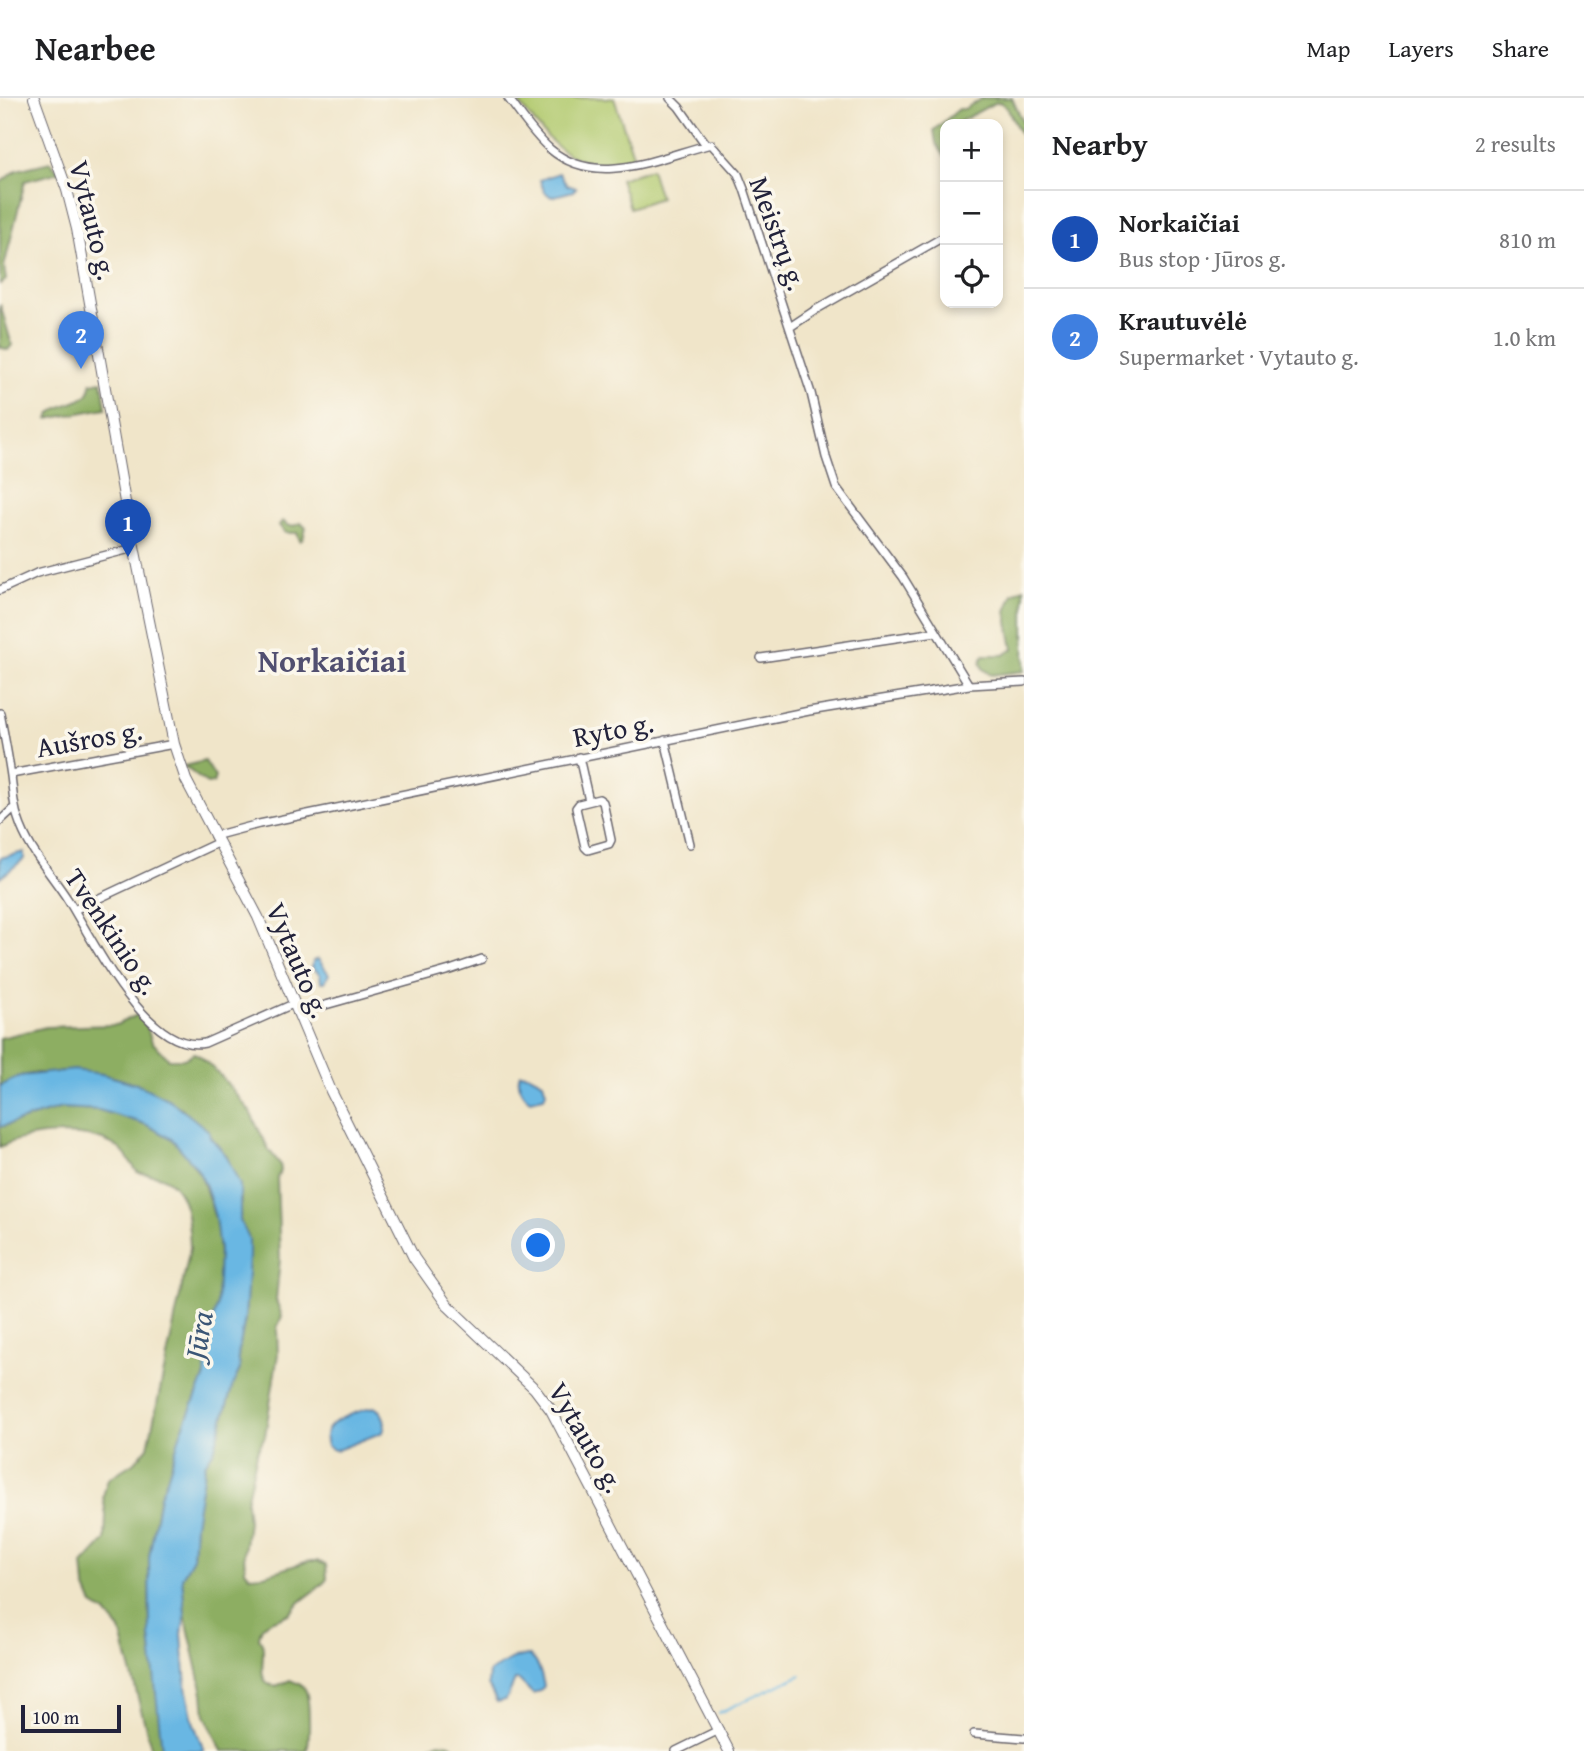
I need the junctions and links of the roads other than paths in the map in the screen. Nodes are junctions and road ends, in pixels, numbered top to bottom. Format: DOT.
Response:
graph roads {
  1 [pos="34,98"];
  2 [pos="508,98"];
  3 [pos="670,98"];
  4 [pos="706,145"];
  5 [pos="940,239"];
  6 [pos="790,327"];
  7 [pos="134,548"];
  8 [pos="0,590"];
  9 [pos="936,632"];
  10 [pos="761,658"];
  11 [pos="1024,682"];
  12 [pos="968,685"];
  13 [pos="0,713"];
  14 [pos="665,740"];
  15 [pos="174,744"];
  16 [pos="579,757"];
  17 [pos="11,774"];
  18 [pos="589,801"];
  19 [pos="15,807"];
  20 [pos="0,821"];
  21 [pos="216,839"];
  22 [pos="690,844"];
  23 [pos="74,910"];
  24 [pos="482,959"];
  25 [pos="295,1009"];
  26 [pos="719,1730"];
  27 [pos="974,1734"];
  28 [pos="1024,1738"];
  29 [pos="676,1751"];
  30 [pos="729,1751"];
  1 -- 7 [label="main road, Vytauto g."];
  2 -- 4 [label="street"];
  3 -- 4 [label="street, Meistrų g."];
  4 -- 6 [label="street, Meistrų g."];
  5 -- 6 [label="street, Meistrų g."];
  6 -- 9 [label="street, Meistrų g."];
  7 -- 8 [label="street"];
  7 -- 15 [label="main road, Vytauto g."];
  9 -- 10 [label="street"];
  9 -- 12 [label="street, Meistrų g."];
  11 -- 12 [label="street, Ryto g."];
  12 -- 14 [label="street, Ryto g."];
  13 -- 17 [label="street, Tvenkinio g."];
  14 -- 16 [label="street, Ryto g."];
  14 -- 22 [label="street"];
  15 -- 17 [label="street, Aušros g."];
  15 -- 21 [label="main road, Vytauto g."];
  16 -- 18 [label="street"];
  16 -- 21 [label="street, Ryto g."];
  17 -- 19 [label="street, Tvenkinio g."];
  18 -- 18 [label="street"];
  19 -- 20 [label="street"];
  19 -- 23 [label="street, Tvenkinio g."];
  21 -- 23 [label="street, Ryto g."];
  21 -- 25 [label="main road, Vytauto g."];
  23 -- 25 [label="street, Tvenkinio g."];
  24 -- 25 [label="street, Tvenkinio g."];
  25 -- 26 [label="main road, Vytauto g."];
  26 -- 29 [label="street"];
  26 -- 30 [label="main road, Vytauto g."];
  27 -- 28 [label="street"];
}
